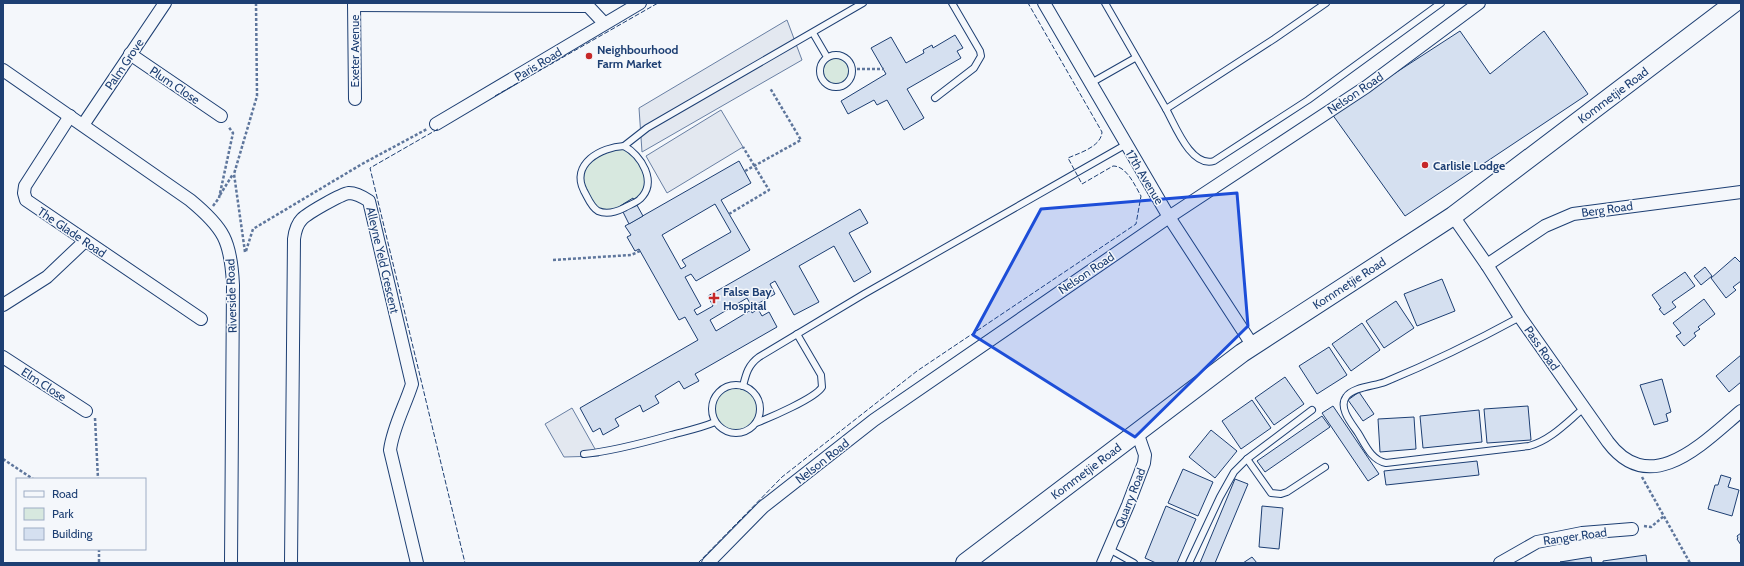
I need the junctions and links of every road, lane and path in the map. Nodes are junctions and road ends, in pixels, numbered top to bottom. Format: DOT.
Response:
graph roads {
  1 [pos="165,3"];
  2 [pos="256,3"];
  3 [pos="640,3"];
  4 [pos="863,3"];
  5 [pos="952,3"];
  6 [pos="1044,3"];
  7 [pos="1105,3"];
  8 [pos="1326,3"];
  9 [pos="1441,3"];
  10 [pos="1479,3"];
  11 [pos="1734,3"];
  12 [pos="354,4"];
  13 [pos="588,4"];
  14 [pos="604,23"];
  15 [pos="813,33"];
  16 [pos="130,54"];
  17 [pos="828,57"];
  18 [pos="1135,58"];
  19 [pos="852,69"];
  20 [pos="884,69"];
  21 [pos="3,70"];
  22 [pos="1091,82"];
  23 [pos="770,88"];
  24 [pos="935,98"];
  25 [pos="355,99"];
  26 [pos="1166,109"];
  27 [pos="70,116"];
  28 [pos="221,116"];
  29 [pos="436,124"];
  30 [pos="83,125"];
  31 [pos="1126,145"];
  32 [pos="624,146"];
  33 [pos="743,147"];
  34 [pos="755,166"];
  35 [pos="745,172"];
  36 [pos="234,174"];
  37 [pos="1741,192"];
  38 [pos="219,198"];
  39 [pos="206,213"];
  40 [pos="729,214"];
  41 [pos="1168,216"];
  42 [pos="1453,216"];
  43 [pos="85,241"];
  44 [pos="640,251"];
  45 [pos="553,260"];
  46 [pos="1487,265"];
  47 [pos="3,305"];
  48 [pos="1520,317"];
  49 [pos="201,319"];
  50 [pos="797,334"];
  51 [pos="1253,346"];
  52 [pos="3,357"];
  53 [pos="743,386"];
  54 [pos="1584,408"];
  55 [pos="1312,410"];
  56 [pos="86,411"];
  57 [pos="1741,411"];
  58 [pos="715,422"];
  59 [pos="756,423"];
  60 [pos="1137,432"];
  61 [pos="584,454"];
  62 [pos="3,459"];
  63 [pos="1247,459"];
  64 [pos="1639,464"];
  65 [pos="1325,467"];
  66 [pos="32,478"];
  67 [pos="98,478"];
  68 [pos="1664,516"];
  69 [pos="1632,529"];
  70 [pos="1109,549"];
  71 [pos="99,550"];
  72 [pos="99,563"];
  73 [pos="231,563"];
  74 [pos="291,563"];
  75 [pos="417,563"];
  76 [pos="708,563"];
  77 [pos="965,563"];
  78 [pos="1103,563"];
  79 [pos="1134,563"];
  80 [pos="1189,563"];
  81 [pos="1500,563"];
  82 [pos="1690,563"];
  1 -- 16 [label="street, Palm Grove"];
  2 -- 36 [label="path"];
  3 -- 14 [label="street, Paris Road"];
  4 -- 15 [label="lane"];
  5 -- 24 [label="lane"];
  6 -- 22 [label="street, 17th Avenue"];
  7 -- 18 [label="lane"];
  8 -- 26 [label="lane"];
  9 -- 26 [label="lane"];
  10 -- 41 [label="street, Nelson Road"];
  11 -- 42 [label="main road, Kommetjie Road"];
  12 -- 13 [label="street"];
  12 -- 25 [label="street, Exeter Avenue"];
  13 -- 14 [label="street"];
  14 -- 29 [label="street, Paris Road"];
  15 -- 17 [label="lane"];
  15 -- 32 [label="lane"];
  16 -- 28 [label="street, Plum Close"];
  16 -- 30 [label="street, Palm Grove"];
  17 -- 19 [label="lane"];
  17 -- 19 [label="lane"];
  18 -- 22 [label="lane"];
  18 -- 26 [label="lane"];
  19 -- 20 [label="path"];
  21 -- 27 [label="street, Riverside Road"];
  22 -- 31 [label="street, 17th Avenue"];
  23 -- 34 [label="path"];
  27 -- 30 [label="street, Riverside Road"];
  27 -- 43 [label="street, The Glade Road"];
  28 -- 38 [label="path"];
  29 -- 36 [label="path"];
  30 -- 39 [label="street, Riverside Road"];
  31 -- 41 [label="street, 17th Avenue"];
  31 -- 50 [label="lane"];
  32 -- 32 [label="lane"];
  33 -- 34 [label="path"];
  34 -- 35 [label="path"];
  34 -- 40 [label="path"];
  36 -- 38 [label="path"];
  37 -- 46 [label="street, Berg Road"];
  38 -- 39 [label="path"];
  39 -- 73 [label="street, Riverside Road"];
  41 -- 51 [label="street, 17th Avenue"];
  41 -- 76 [label="street, Nelson Road"];
  42 -- 46 [label="street, Pass Road"];
  42 -- 51 [label="main road, Kommetjie Road"];
  43 -- 47 [label="street"];
  43 -- 49 [label="street, The Glade Road"];
  44 -- 45 [label="path"];
  46 -- 48 [label="street, Pass Road"];
  48 -- 54 [label="street, Pass Road"];
  48 -- 54 [label="lane"];
  50 -- 53 [label="lane"];
  50 -- 59 [label="lane"];
  51 -- 60 [label="main road, Kommetjie Road"];
  52 -- 56 [label="street, Elm Close"];
  53 -- 58 [label="lane"];
  53 -- 59 [label="lane"];
  54 -- 64 [label="street, Pass Road"];
  55 -- 63 [label="lane"];
  56 -- 67 [label="path"];
  57 -- 64 [label="street"];
  58 -- 59 [label="lane"];
  58 -- 61 [label="lane"];
  60 -- 70 [label="street, Quarry Road"];
  60 -- 77 [label="main road, Kommetjie Road"];
  62 -- 66 [label="path"];
  63 -- 65 [label="lane"];
  63 -- 80 [label="lane"];
  64 -- 68 [label="path"];
  68 -- 69 [label="path"];
  68 -- 82 [label="path"];
  69 -- 81 [label="street, Ranger Road"];
  70 -- 78 [label="street, Quarry Road"];
  70 -- 79 [label="lane"];
  71 -- 72 [label="path"];
  74 -- 75 [label="street, Alleyne Yeld Crescent"];
}
